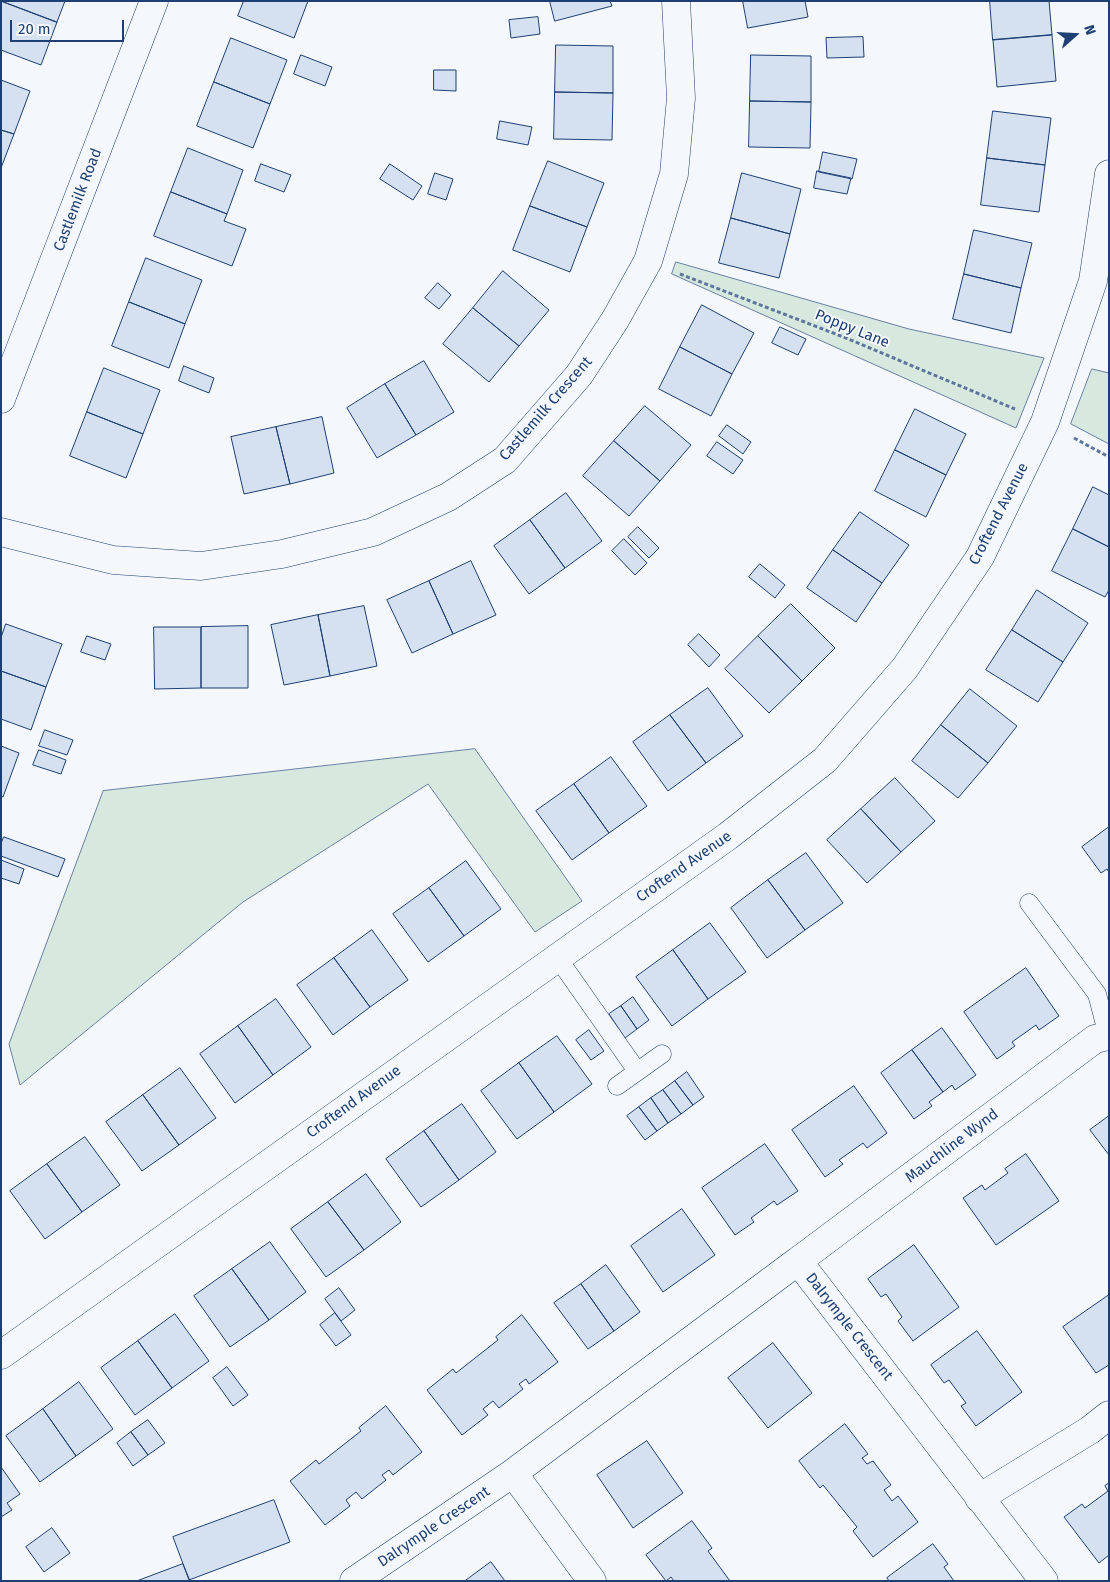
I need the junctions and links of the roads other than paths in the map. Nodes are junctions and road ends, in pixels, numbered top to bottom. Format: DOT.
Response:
graph roads {
  1 [pos="154,1"];
  2 [pos="676,1"];
  3 [pos="1109,174"];
  4 [pos="1,399"];
  5 [pos="1,532"];
  6 [pos="1029,903"];
  7 [pos="556,957"];
  8 [pos="1108,1036"];
  9 [pos="662,1054"];
  10 [pos="638,1071"];
  11 [pos="616,1086"];
  12 [pos="798,1261"];
  13 [pos="1,1355"];
  14 [pos="1109,1415"];
  15 [pos="513,1473"];
  16 [pos="979,1498"];
  17 [pos="354,1581"];
  18 [pos="592,1581"];
  19 [pos="1044,1581"];
  1 -- 4 [label="street, Castlemilk Road"];
  2 -- 5 [label="street, Castlemilk Crescent"];
  3 -- 7 [label="street, Croftend Avenue"];
  6 -- 8 [label="lane"];
  7 -- 10 [label="lane"];
  7 -- 13 [label="street, Croftend Avenue"];
  8 -- 12 [label="street, Mauchline Wynd"];
  9 -- 10 [label="lane"];
  10 -- 11 [label="lane"];
  12 -- 15 [label="street, Dalrymple Crescent"];
  12 -- 16 [label="street, Dalrymple Crescent"];
  14 -- 16 [label="street"];
  15 -- 17 [label="street, Dalrymple Crescent"];
  15 -- 18 [label="street"];
  16 -- 19 [label="street, Dalrymple Crescent"];
}
